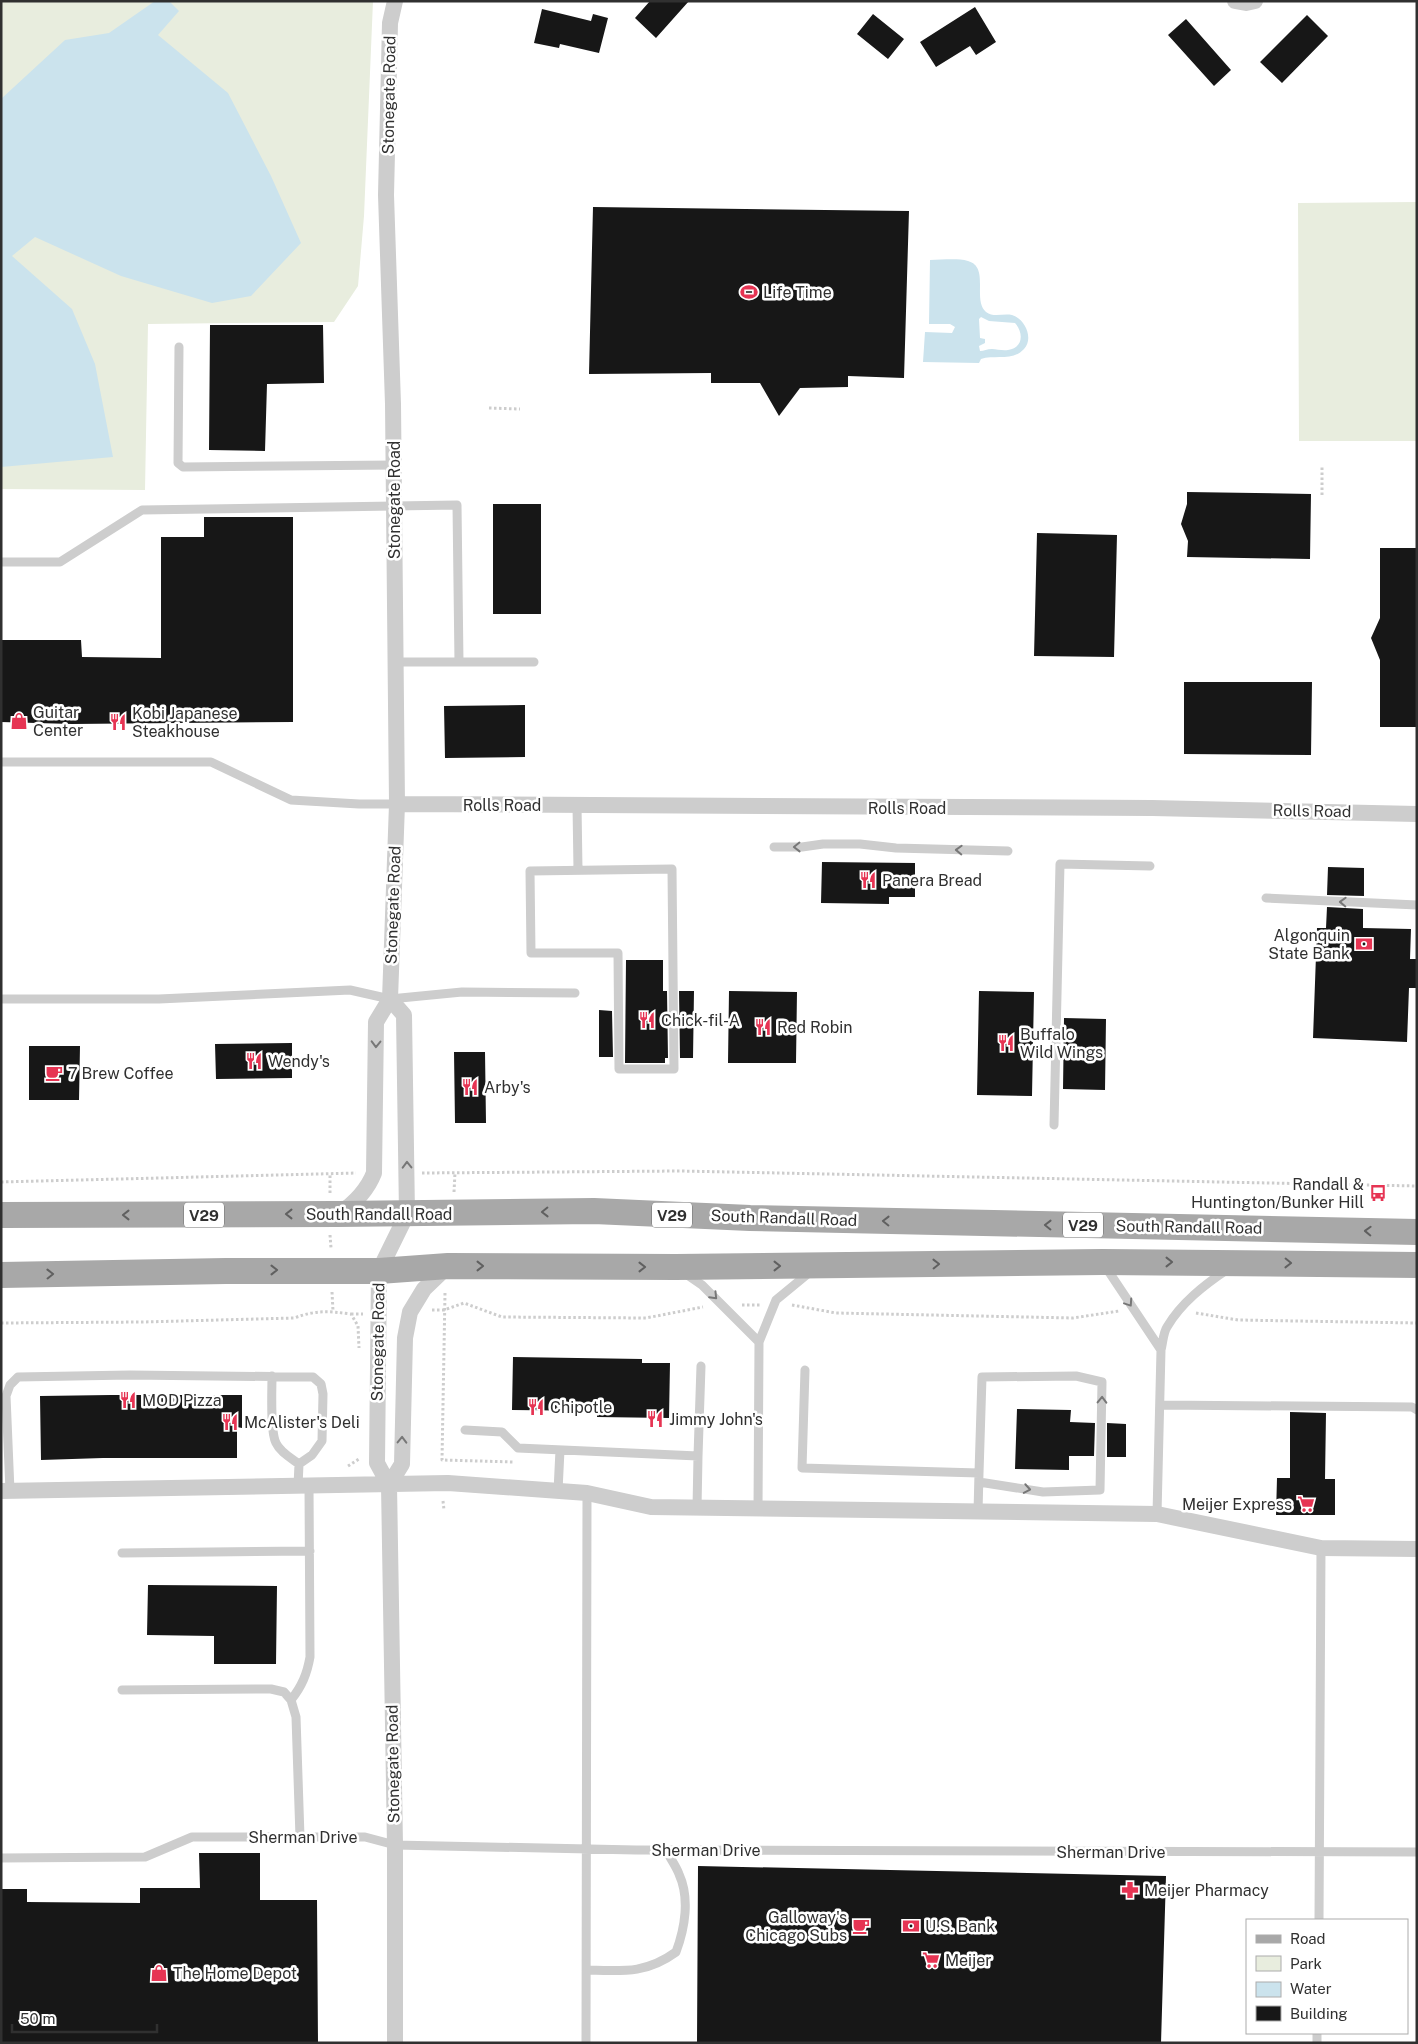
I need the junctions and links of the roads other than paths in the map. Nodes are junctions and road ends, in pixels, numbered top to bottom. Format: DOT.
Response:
graph roads {
  1 [pos="395,1"];
  2 [pos="1236,1"];
  3 [pos="1255,1"];
  4 [pos="179,346"];
  5 [pos="394,465"];
  6 [pos="394,505"];
  7 [pos="1,562"];
  8 [pos="395,662"];
  9 [pos="459,662"];
  10 [pos="534,662"];
  11 [pos="1,762"];
  12 [pos="397,804"];
  13 [pos="577,805"];
  14 [pos="1417,814"];
  15 [pos="774,847"];
  16 [pos="1008,851"];
  17 [pos="1150,866"];
  18 [pos="578,870"];
  19 [pos="1266,898"];
  20 [pos="1417,905"];
  21 [pos="575,994"];
  22 [pos="1,999"];
  23 [pos="390,999"];
  24 [pos="1054,1125"];
  25 [pos="334,1214"];
  26 [pos="407,1214"];
  27 [pos="1,1215"];
  28 [pos="1417,1232"];
  29 [pos="1102,1262"];
  30 [pos="1239,1262"];
  31 [pos="1417,1265"];
  32 [pos="448,1266"];
  33 [pos="818,1266"];
  34 [pos="676,1267"];
  35 [pos="379,1271"];
  36 [pos="1,1275"];
  37 [pos="759,1342"];
  38 [pos="1161,1350"];
  39 [pos="701,1366"];
  40 [pos="804,1370"];
  41 [pos="272,1376"];
  42 [pos="1160,1405"];
  43 [pos="1417,1410"];
  44 [pos="465,1430"];
  45 [pos="560,1450"];
  46 [pos="698,1456"];
  47 [pos="299,1464"];
  48 [pos="979,1478"];
  49 [pos="389,1484"];
  50 [pos="303,1486"];
  51 [pos="6,1491"];
  52 [pos="558,1491"];
  53 [pos="588,1493"];
  54 [pos="697,1508"];
  55 [pos="758,1509"];
  56 [pos="978,1512"];
  57 [pos="1156,1514"];
  58 [pos="1321,1548"];
  59 [pos="1417,1549"];
  60 [pos="310,1551"];
  61 [pos="122,1553"];
  62 [pos="122,1690"];
  63 [pos="291,1700"];
  64 [pos="300,1837"];
  65 [pos="395,1845"];
  66 [pos="588,1849"];
  67 [pos="666,1850"];
  68 [pos="1320,1852"];
  69 [pos="1417,1852"];
  70 [pos="1,1858"];
  71 [pos="1319,1919"];
  72 [pos="587,1970"];
  73 [pos="395,2043"];
  74 [pos="586,2043"];
  1 -- 5 [label="street, Stonegate Road"];
  2 -- 3 [label="street"];
  4 -- 5 [label="lane"];
  5 -- 6 [label="street, Stonegate Road"];
  6 -- 7 [label="lane"];
  6 -- 8 [label="street, Stonegate Road"];
  6 -- 9 [label="lane"];
  8 -- 9 [label="lane"];
  8 -- 12 [label="street, Stonegate Road"];
  9 -- 10 [label="lane"];
  11 -- 12 [label="lane"];
  12 -- 13 [label="street, Rolls Road"];
  12 -- 23 [label="street, Stonegate Road"];
  13 -- 14 [label="street, Rolls Road"];
  13 -- 18 [label="lane"];
  16 -- 15 [label="lane, one-way"];
  17 -- 24 [label="lane"];
  18 -- 18 [label="lane"];
  20 -- 19 [label="lane, one-way"];
  21 -- 23 [label="lane"];
  22 -- 23 [label="lane"];
  23 -- 25 [label="street, Stonegate Road, one-way"];
  26 -- 23 [label="street, Stonegate Road, one-way"];
  25 -- 26 [label="main road, South Randall Road / V29"];
  25 -- 27 [label="main road, South Randall Road / V29, one-way"];
  28 -- 26 [label="main road, South Randall Road / V29, one-way"];
  26 -- 35 [label="street, Stonegate Road"];
  29 -- 30 [label="main road, one-way"];
  33 -- 29 [label="main road, one-way"];
  29 -- 38 [label="lane, one-way"];
  30 -- 31 [label="main road, one-way"];
  30 -- 38 [label="lane"];
  32 -- 34 [label="main road, one-way"];
  32 -- 35 [label="main road"];
  49 -- 32 [label="street, Stonegate Road, one-way"];
  34 -- 33 [label="main road, one-way"];
  33 -- 37 [label="lane"];
  34 -- 37 [label="lane, one-way"];
  36 -- 35 [label="main road, one-way"];
  35 -- 49 [label="street, Stonegate Road"];
  37 -- 55 [label="lane"];
  38 -- 42 [label="lane"];
  39 -- 46 [label="lane"];
  40 -- 48 [label="lane"];
  41 -- 47 [label="lane"];
  41 -- 47 [label="lane"];
  41 -- 51 [label="lane"];
  42 -- 43 [label="lane"];
  42 -- 57 [label="lane"];
  44 -- 45 [label="lane"];
  45 -- 46 [label="lane"];
  45 -- 52 [label="lane"];
  46 -- 54 [label="lane"];
  47 -- 50 [label="lane"];
  48 -- 48 [label="lane, one-way"];
  48 -- 56 [label="lane"];
  49 -- 50 [label="street"];
  49 -- 52 [label="street"];
  49 -- 65 [label="street, Stonegate Road"];
  50 -- 51 [label="street"];
  50 -- 60 [label="lane"];
  52 -- 53 [label="street"];
  53 -- 54 [label="street"];
  53 -- 66 [label="lane"];
  54 -- 55 [label="street"];
  55 -- 56 [label="street"];
  56 -- 57 [label="street"];
  57 -- 58 [label="street"];
  58 -- 59 [label="street"];
  58 -- 68 [label="lane"];
  60 -- 61 [label="lane"];
  60 -- 63 [label="lane"];
  62 -- 63 [label="lane"];
  63 -- 64 [label="lane"];
  64 -- 65 [label="lane, Sherman Drive"];
  64 -- 70 [label="lane, Sherman Drive"];
  65 -- 66 [label="lane, Sherman Drive"];
  65 -- 73 [label="street, Stonegate Road"];
  66 -- 67 [label="lane, Sherman Drive"];
  66 -- 72 [label="lane"];
  67 -- 68 [label="lane, Sherman Drive"];
  67 -- 72 [label="lane"];
  68 -- 69 [label="lane, Sherman Drive"];
  68 -- 71 [label="lane"];
  72 -- 74 [label="lane"];
}
